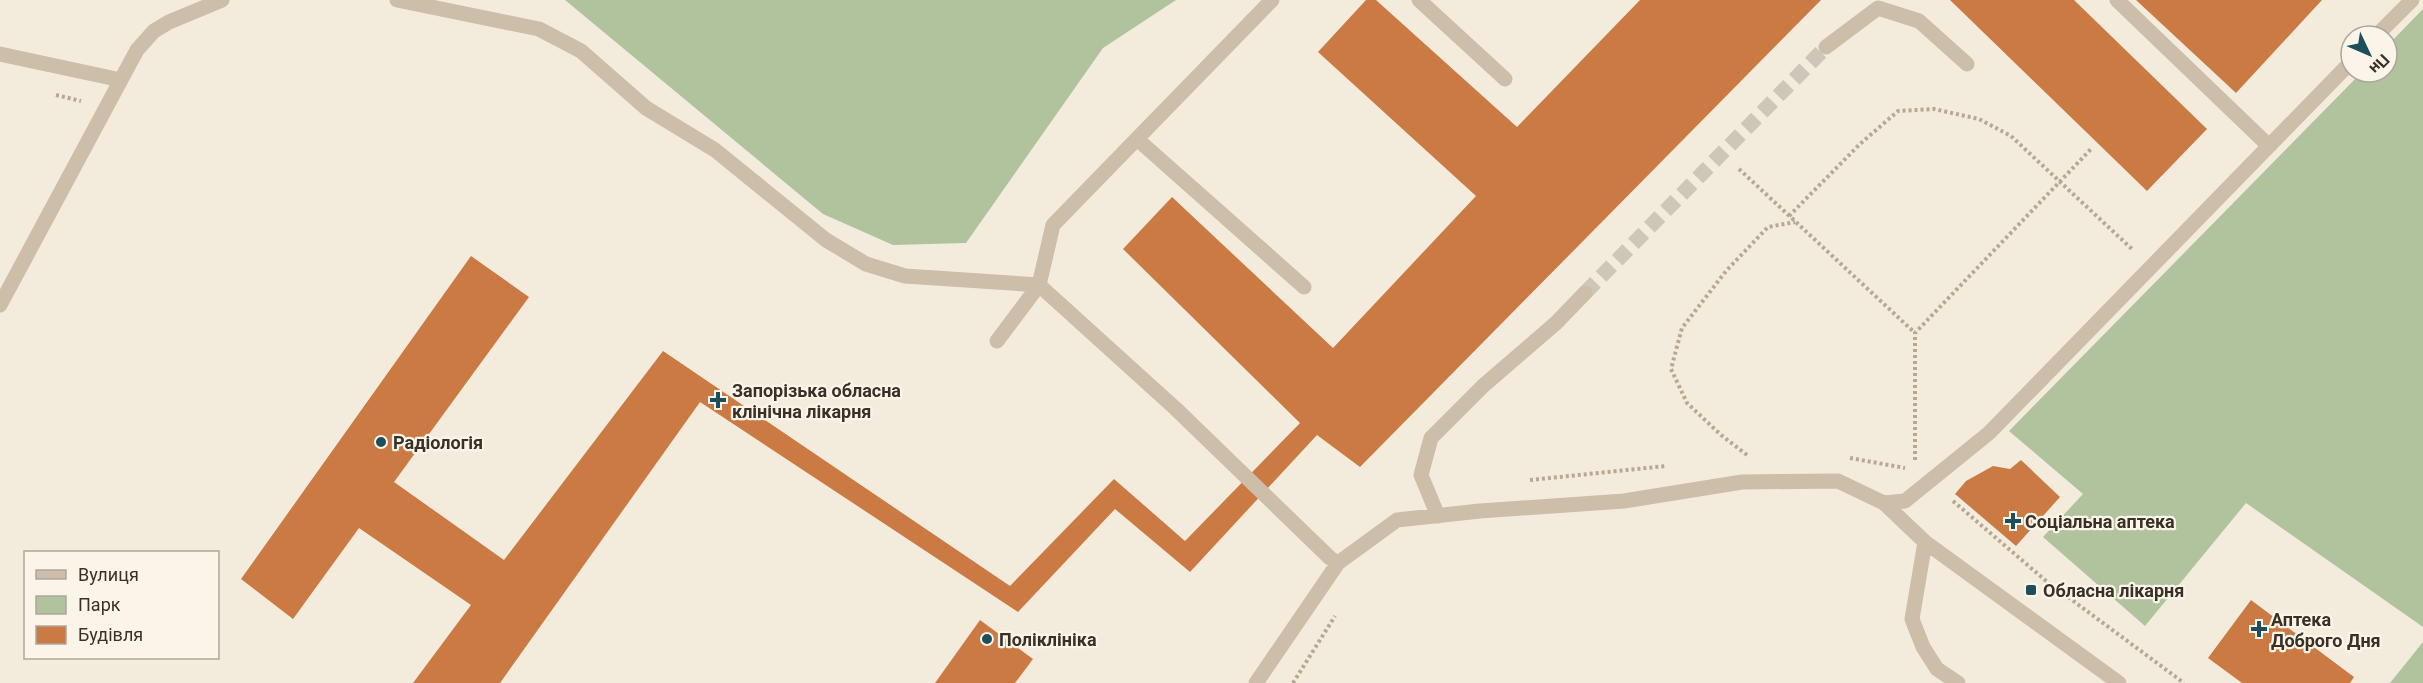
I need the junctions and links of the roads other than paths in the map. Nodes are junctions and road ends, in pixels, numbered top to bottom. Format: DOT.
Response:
graph roads {
  1 [pos="222,0"];
  2 [pos="397,0"];
  3 [pos="1272,0"];
  4 [pos="1419,0"];
  5 [pos="2117,0"];
  6 [pos="2412,0"];
  7 [pos="1879,4"];
  8 [pos="2388,24"];
  9 [pos="1826,47"];
  10 [pos="0,54"];
  11 [pos="1967,64"];
  12 [pos="2339,74"];
  13 [pos="1505,79"];
  14 [pos="121,80"];
  15 [pos="1137,139"];
  16 [pos="2268,146"];
  17 [pos="1039,285"];
  18 [pos="1304,287"];
  19 [pos="1585,293"];
  20 [pos="0,305"];
  21 [pos="997,341"];
  22 [pos="1884,503"];
  23 [pos="1438,516"];
  24 [pos="1925,542"];
  25 [pos="1338,563"];
  26 [pos="1256,683"];
  27 [pos="1958,683"];
  28 [pos="2119,683"];
  1 -- 14 [label="lane"];
  2 -- 17 [label="lane"];
  3 -- 15 [label="lane"];
  4 -- 13 [label="lane"];
  5 -- 16 [label="lane"];
  6 -- 8 [label="lane"];
  7 -- 9 [label="lane"];
  7 -- 11 [label="lane"];
  10 -- 14 [label="lane"];
  12 -- 16 [label="lane"];
  14 -- 20 [label="lane"];
  15 -- 17 [label="lane"];
  15 -- 18 [label="lane"];
  16 -- 22 [label="lane"];
  17 -- 21 [label="lane"];
  17 -- 25 [label="lane"];
  19 -- 23 [label="lane"];
  22 -- 23 [label="lane"];
  22 -- 24 [label="lane"];
  23 -- 25 [label="lane"];
  24 -- 27 [label="lane"];
  24 -- 28 [label="lane"];
  25 -- 26 [label="lane"];
}
